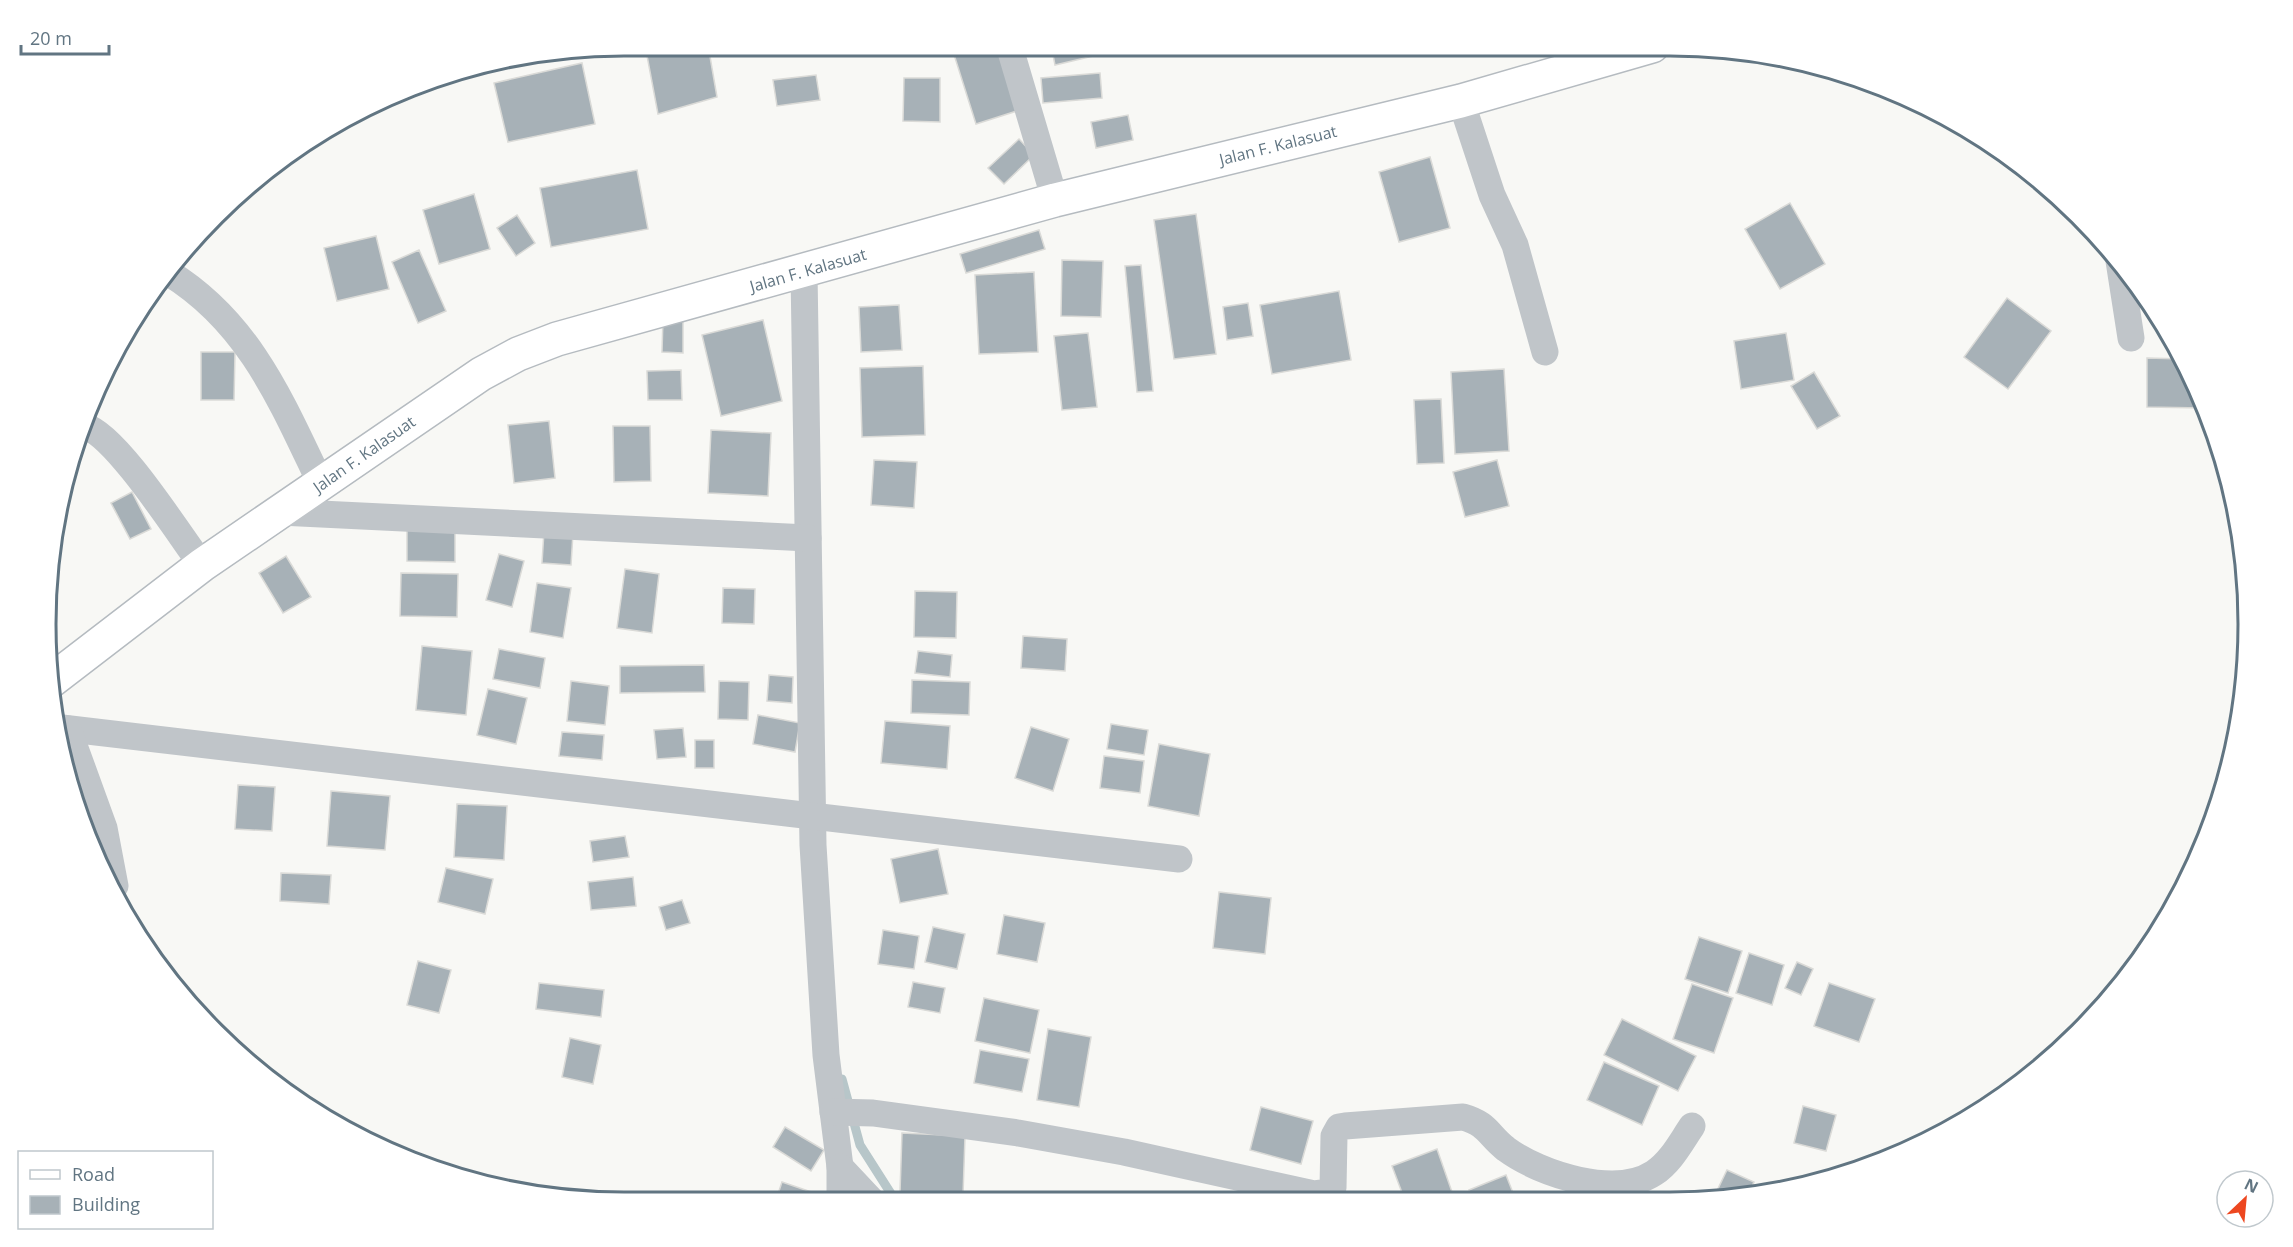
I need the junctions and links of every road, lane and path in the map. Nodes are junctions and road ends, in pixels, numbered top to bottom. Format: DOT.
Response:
graph roads {
  1 [pos="1012,56"];
  2 [pos="1617,56"];
  3 [pos="1461,101"];
  4 [pos="1055,200"];
  5 [pos="804,272"];
  6 [pos="174,276"];
  7 [pos="2122,281"];
  8 [pos="2131,338"];
  9 [pos="1545,352"];
  10 [pos="91,428"];
  11 [pos="321,484"];
  12 [pos="280,512"];
  13 [pos="808,538"];
  14 [pos="202,565"];
  15 [pos="58,675"];
  16 [pos="65,728"];
  17 [pos="814,816"];
  18 [pos="1179,859"];
  19 [pos="112,871"];
  20 [pos="839,1112"];
  21 [pos="1692,1126"];
  22 [pos="840,1167"];
  23 [pos="840,1192"];
  24 [pos="864,1192"];
  25 [pos="1305,1192"];
  26 [pos="1330,1192"];
  1 -- 4 [label="street"];
  2 -- 3 [label="street, Jalan F. Kalasuat"];
  3 -- 4 [label="street, Jalan F. Kalasuat"];
  3 -- 9 [label="street"];
  4 -- 5 [label="street, Jalan F. Kalasuat"];
  5 -- 11 [label="street, Jalan F. Kalasuat"];
  5 -- 13 [label="street"];
  6 -- 11 [label="street"];
  7 -- 8 [label="street"];
  10 -- 14 [label="street"];
  11 -- 12 [label="street, Jalan F. Kalasuat"];
  12 -- 13 [label="street"];
  12 -- 14 [label="street, Jalan F. Kalasuat"];
  13 -- 17 [label="street"];
  14 -- 15 [label="street, Jalan F. Kalasuat"];
  16 -- 17 [label="street"];
  16 -- 19 [label="street"];
  17 -- 18 [label="street"];
  17 -- 20 [label="street"];
  20 -- 22 [label="street"];
  20 -- 25 [label="street"];
  21 -- 26 [label="street"];
  22 -- 23 [label="street"];
  22 -- 24 [label="street"];
}
